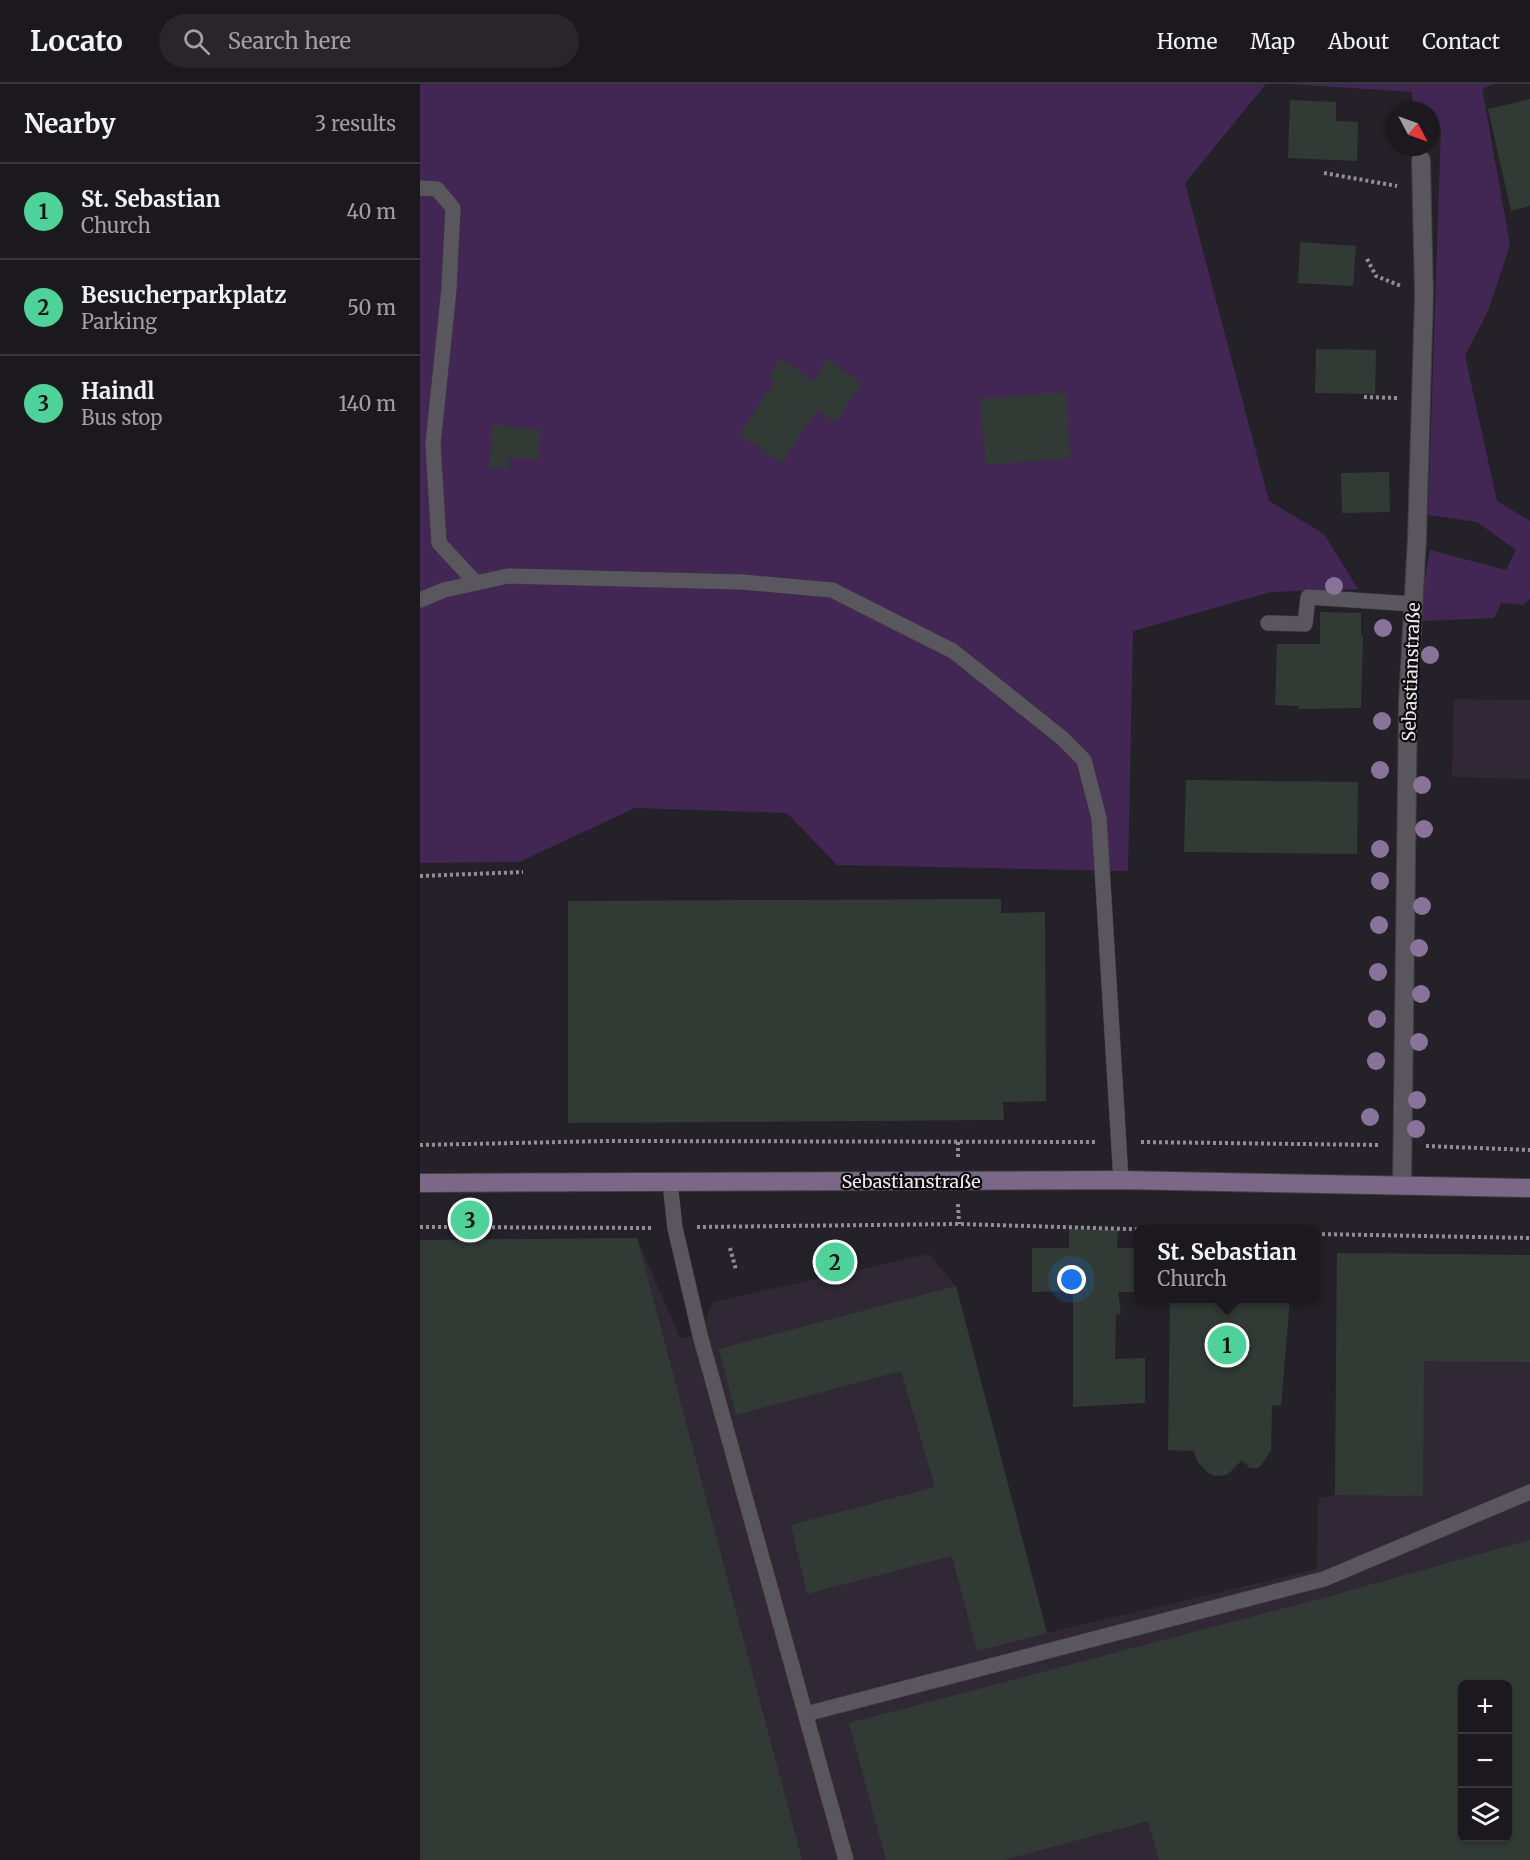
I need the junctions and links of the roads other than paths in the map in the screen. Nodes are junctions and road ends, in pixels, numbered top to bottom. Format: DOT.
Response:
graph roads {
  1 [pos="1421,160"];
  2 [pos="420,188"];
  3 [pos="476,583"];
  4 [pos="420,600"];
  5 [pos="1413,604"];
  6 [pos="1268,623"];
  7 [pos="1121,1180"];
  8 [pos="670,1182"];
  9 [pos="420,1183"];
  10 [pos="1402,1185"];
  11 [pos="1530,1188"];
  12 [pos="1530,1492"];
  13 [pos="806,1714"];
  14 [pos="846,1860"];
  1 -- 5 [label="street, Sebastianstraße"];
  2 -- 3 [label="lane"];
  3 -- 4 [label="lane"];
  3 -- 7 [label="lane"];
  5 -- 6 [label="lane"];
  5 -- 10 [label="street, Sebastianstraße"];
  7 -- 8 [label="main road, Sebastianstraße"];
  7 -- 10 [label="main road, Sebastianstraße"];
  8 -- 9 [label="main road, Sebastianstraße"];
  8 -- 13 [label="lane"];
  10 -- 11 [label="main road, Sebastianstraße"];
  12 -- 13 [label="lane"];
  13 -- 14 [label="lane"];
}
